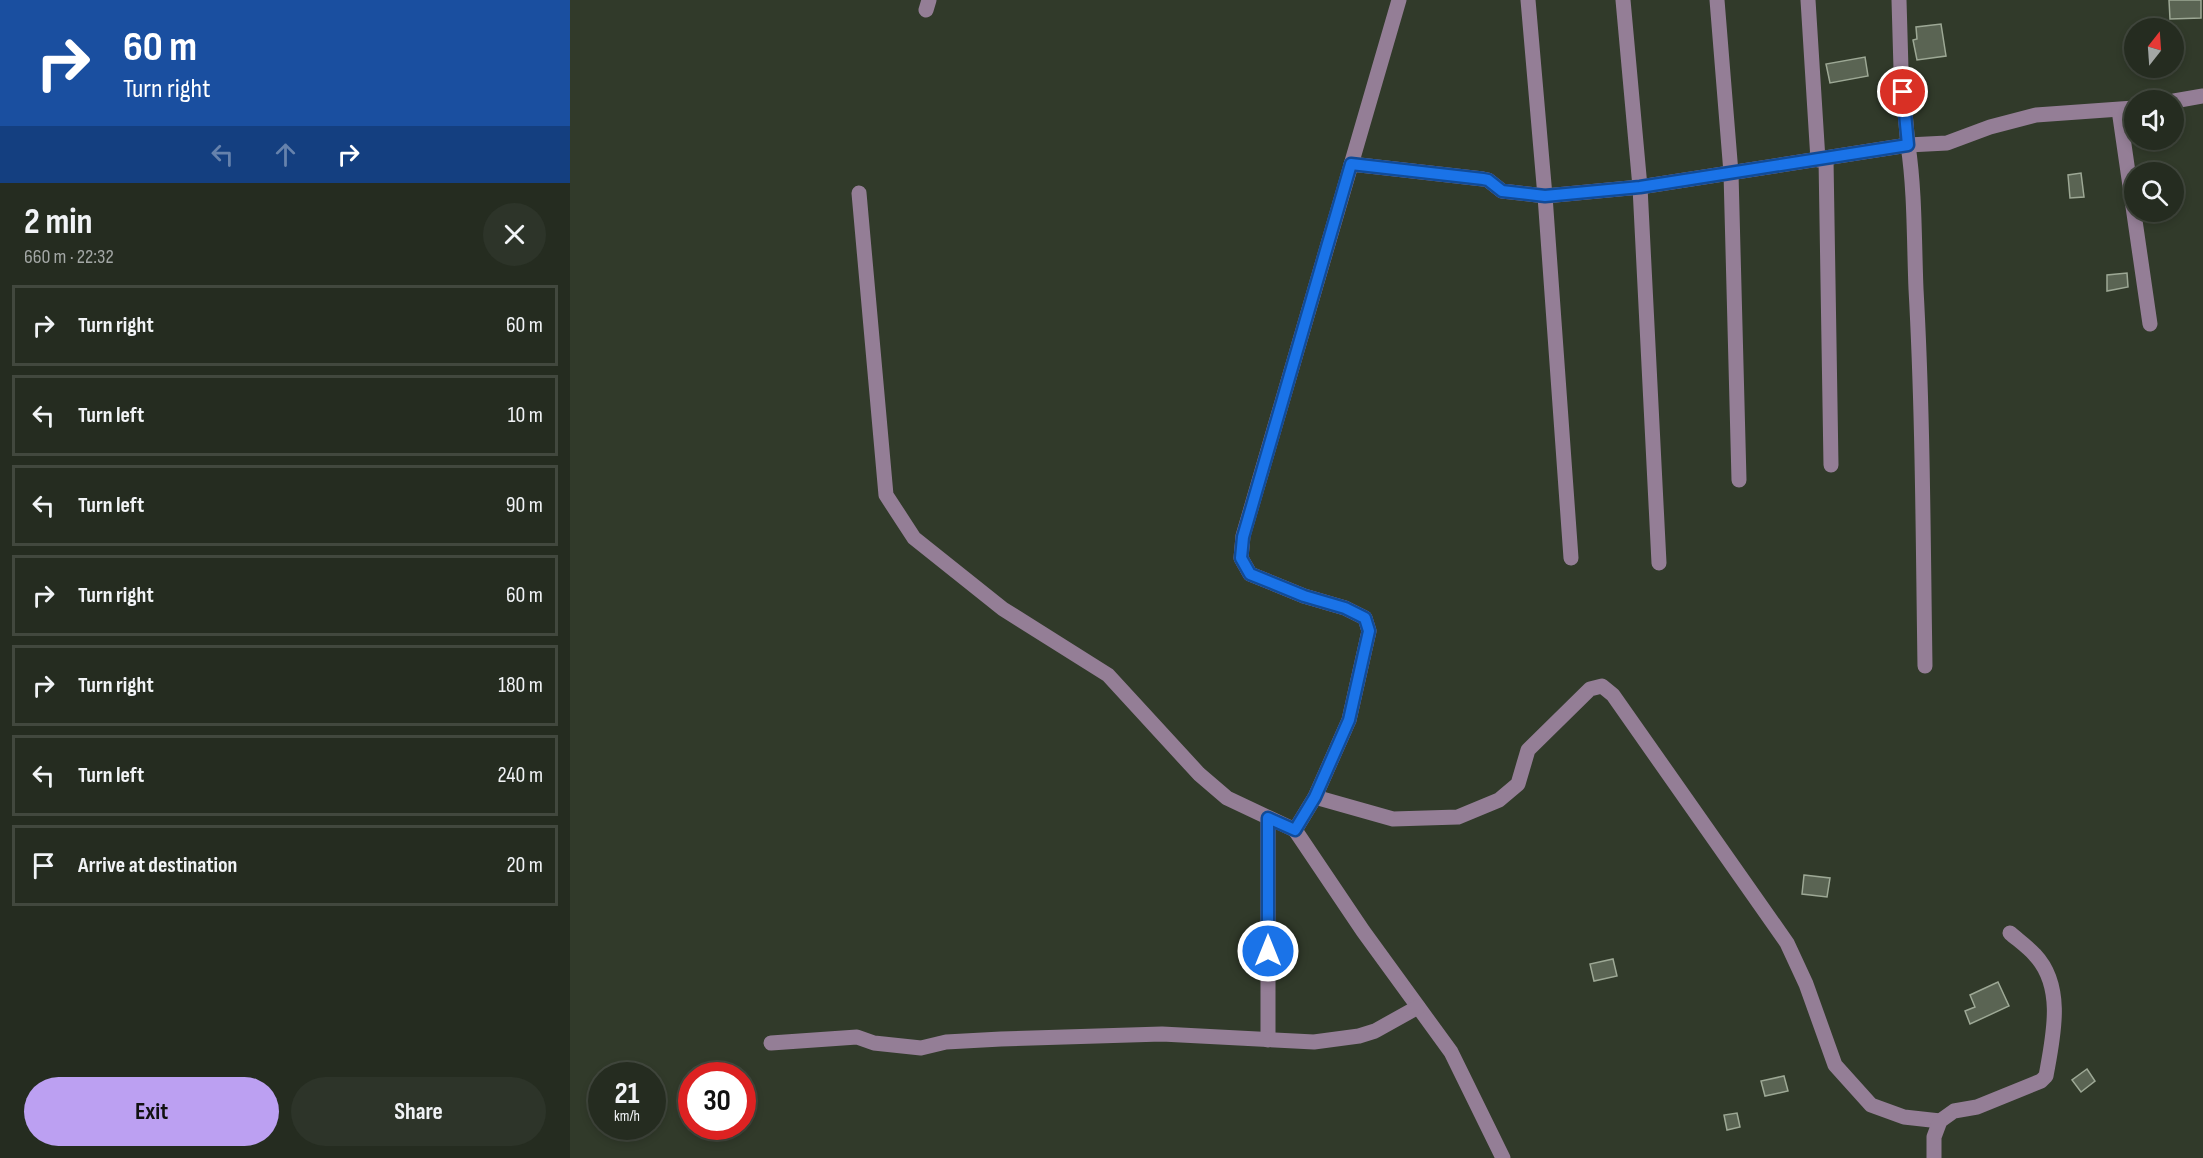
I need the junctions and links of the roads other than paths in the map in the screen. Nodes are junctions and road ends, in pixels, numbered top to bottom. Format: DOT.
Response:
graph roads {
  1 [pos="1399,0"];
  2 [pos="1528,0"];
  3 [pos="1623,0"];
  4 [pos="1717,0"];
  5 [pos="1808,0"];
  6 [pos="1899,0"];
  7 [pos="2203,96"];
  8 [pos="2184,99"];
  9 [pos="2124,109"];
  10 [pos="1908,145"];
  11 [pos="2131,150"];
  12 [pos="1822,159"];
  13 [pos="1351,164"];
  14 [pos="1731,173"];
  15 [pos="1640,187"];
  16 [pos="859,193"];
  17 [pos="1545,196"];
  18 [pos="2150,324"];
  19 [pos="1831,465"];
  20 [pos="1739,480"];
  21 [pos="1571,558"];
  22 [pos="1659,563"];
  23 [pos="1925,666"];
  24 [pos="1315,797"];
  25 [pos="1268,818"];
  26 [pos="1295,830"];
  27 [pos="2010,933"];
  28 [pos="1418,1007"];
  29 [pos="1268,1040"];
  30 [pos="771,1043"];
  31 [pos="1940,1121"];
  32 [pos="1503,1158"];
  33 [pos="1934,1158"];
  1 -- 13 [label="street"];
  2 -- 17 [label="street"];
  3 -- 15 [label="street"];
  4 -- 14 [label="street"];
  5 -- 12 [label="street"];
  6 -- 10 [label="street"];
  7 -- 8 [label="street"];
  9 -- 10 [label="street"];
  10 -- 12 [label="street"];
  10 -- 23 [label="street"];
  11 -- 18 [label="street"];
  12 -- 14 [label="street"];
  12 -- 19 [label="street"];
  13 -- 17 [label="street"];
  13 -- 24 [label="street"];
  14 -- 15 [label="street"];
  14 -- 20 [label="street"];
  15 -- 17 [label="street"];
  15 -- 22 [label="street"];
  16 -- 25 [label="street"];
  17 -- 21 [label="street"];
  24 -- 26 [label="street"];
  24 -- 31 [label="street"];
  25 -- 26 [label="street"];
  25 -- 29 [label="street"];
  26 -- 28 [label="street"];
  27 -- 31 [label="street"];
  28 -- 29 [label="street"];
  28 -- 32 [label="street"];
  29 -- 30 [label="street"];
  31 -- 33 [label="street"];
}
